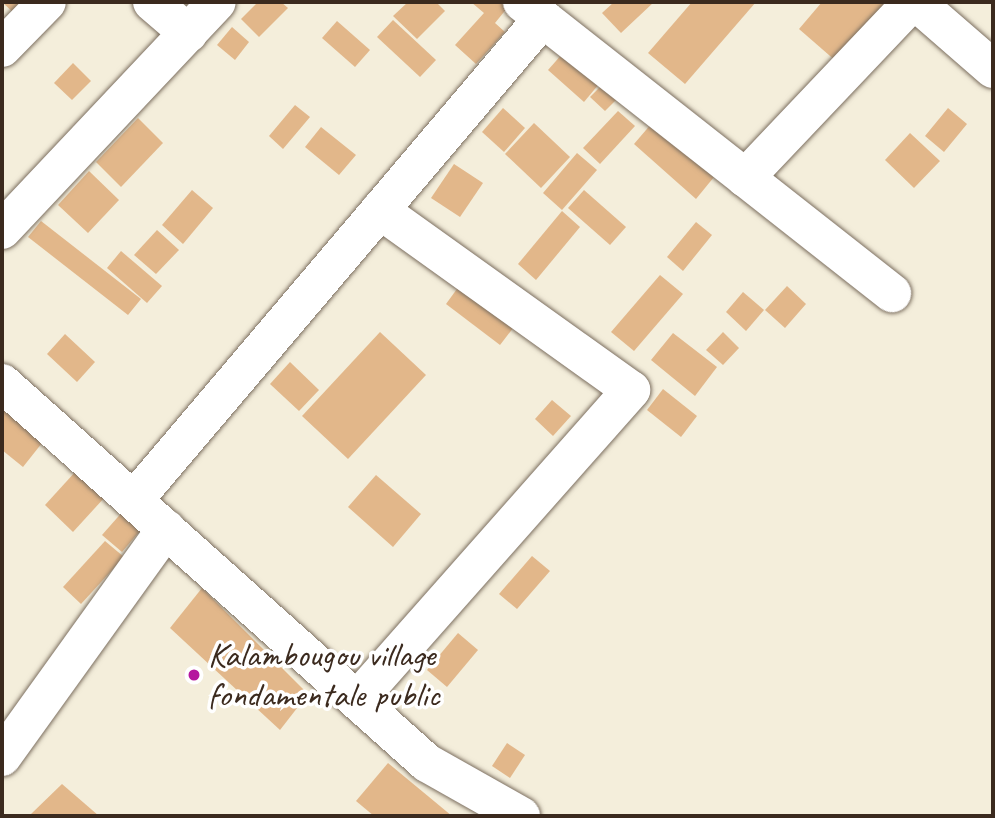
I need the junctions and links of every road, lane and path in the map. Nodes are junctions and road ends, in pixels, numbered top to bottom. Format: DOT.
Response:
graph roads {
  1 [pos="47,2"];
  2 [pos="152,2"];
  3 [pos="218,2"];
  4 [pos="914,2"];
  5 [pos="533,10"];
  6 [pos="188,33"];
  7 [pos="2,48"];
  8 [pos="993,69"];
  9 [pos="745,178"];
  10 [pos="380,210"];
  11 [pos="2,230"];
  12 [pos="892,293"];
  13 [pos="2,383"];
  14 [pos="134,500"];
  15 [pos="166,529"];
  16 [pos="357,700"];
  17 [pos="2,756"];
  18 [pos="521,816"];
  1 -- 7 [label="street"];
  2 -- 6 [label="street"];
  3 -- 6 [label="street"];
  4 -- 8 [label="street"];
  4 -- 9 [label="street"];
  5 -- 9 [label="street"];
  5 -- 10 [label="street"];
  6 -- 11 [label="street"];
  9 -- 12 [label="street"];
  10 -- 14 [label="street"];
  10 -- 16 [label="street"];
  13 -- 14 [label="street"];
  14 -- 15 [label="street"];
  15 -- 16 [label="street"];
  15 -- 17 [label="street"];
  16 -- 18 [label="street"];
}
